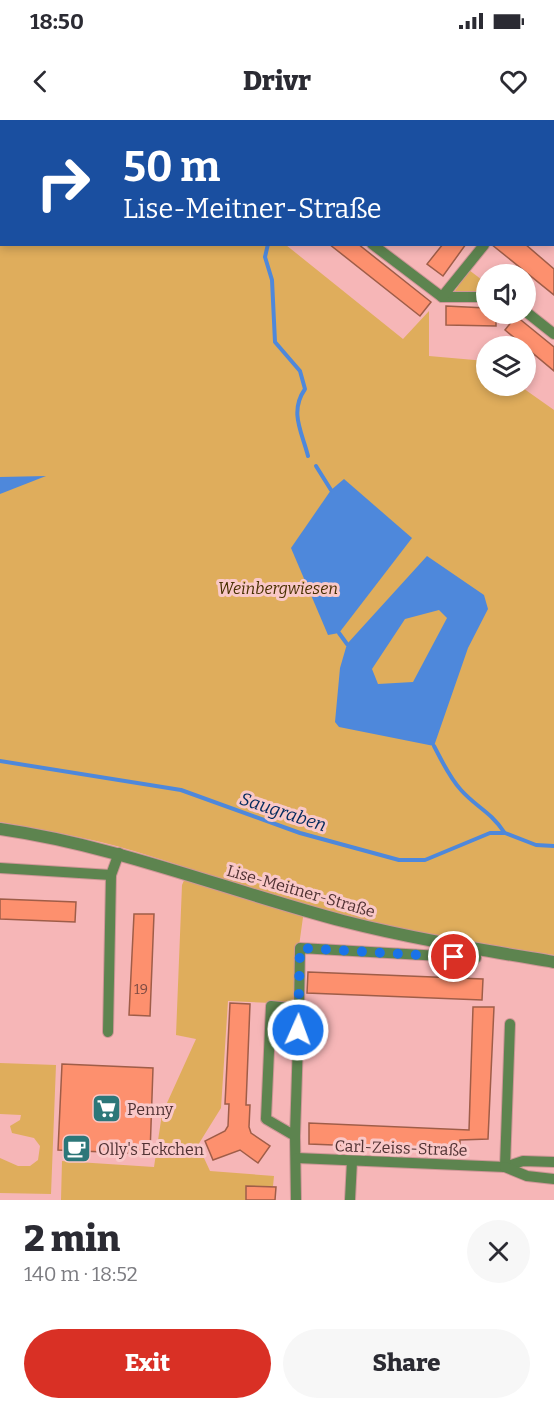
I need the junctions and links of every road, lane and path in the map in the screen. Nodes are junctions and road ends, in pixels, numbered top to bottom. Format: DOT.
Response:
graph roads {
  1 [pos="375,246"];
  2 [pos="483,246"];
  3 [pos="442,297"];
  4 [pos="476,297"];
  5 [pos="536,320"];
  6 [pos="554,334"];
  7 [pos="0,829"];
  8 [pos="119,853"];
  9 [pos="0,868"];
  10 [pos="111,875"];
  11 [pos="476,948"];
  12 [pos="554,962"];
  13 [pos="299,1009"];
  14 [pos="510,1023"];
  15 [pos="108,1032"];
  16 [pos="295,1136"];
  17 [pos="297,1158"];
  18 [pos="352,1161"];
  19 [pos="554,1162"];
  20 [pos="505,1167"];
  21 [pos="554,1179"];
  22 [pos="296,1200"];
  23 [pos="350,1200"];
  1 -- 3 [label="street"];
  2 -- 3 [label="street"];
  3 -- 4 [label="street"];
  5 -- 6 [label="street"];
  7 -- 8 [label="street, Lise-Meitner-Straße"];
  8 -- 10 [label="street"];
  8 -- 11 [label="street, Lise-Meitner-Straße"];
  9 -- 10 [label="street"];
  10 -- 15 [label="street"];
  11 -- 12 [label="street, Lise-Meitner-Straße"];
  11 -- 13 [label="street"];
  13 -- 16 [label="street"];
  13 -- 16 [label="street"];
  14 -- 20 [label="street"];
  16 -- 17 [label="street"];
  17 -- 18 [label="street, Carl-Zeiss-Straße"];
  17 -- 22 [label="street"];
  18 -- 20 [label="street, Carl-Zeiss-Straße"];
  18 -- 23 [label="street"];
  19 -- 20 [label="street, Carl-Zeiss-Straße"];
  20 -- 21 [label="street, Carl-Zeiss-Straße"];
}
